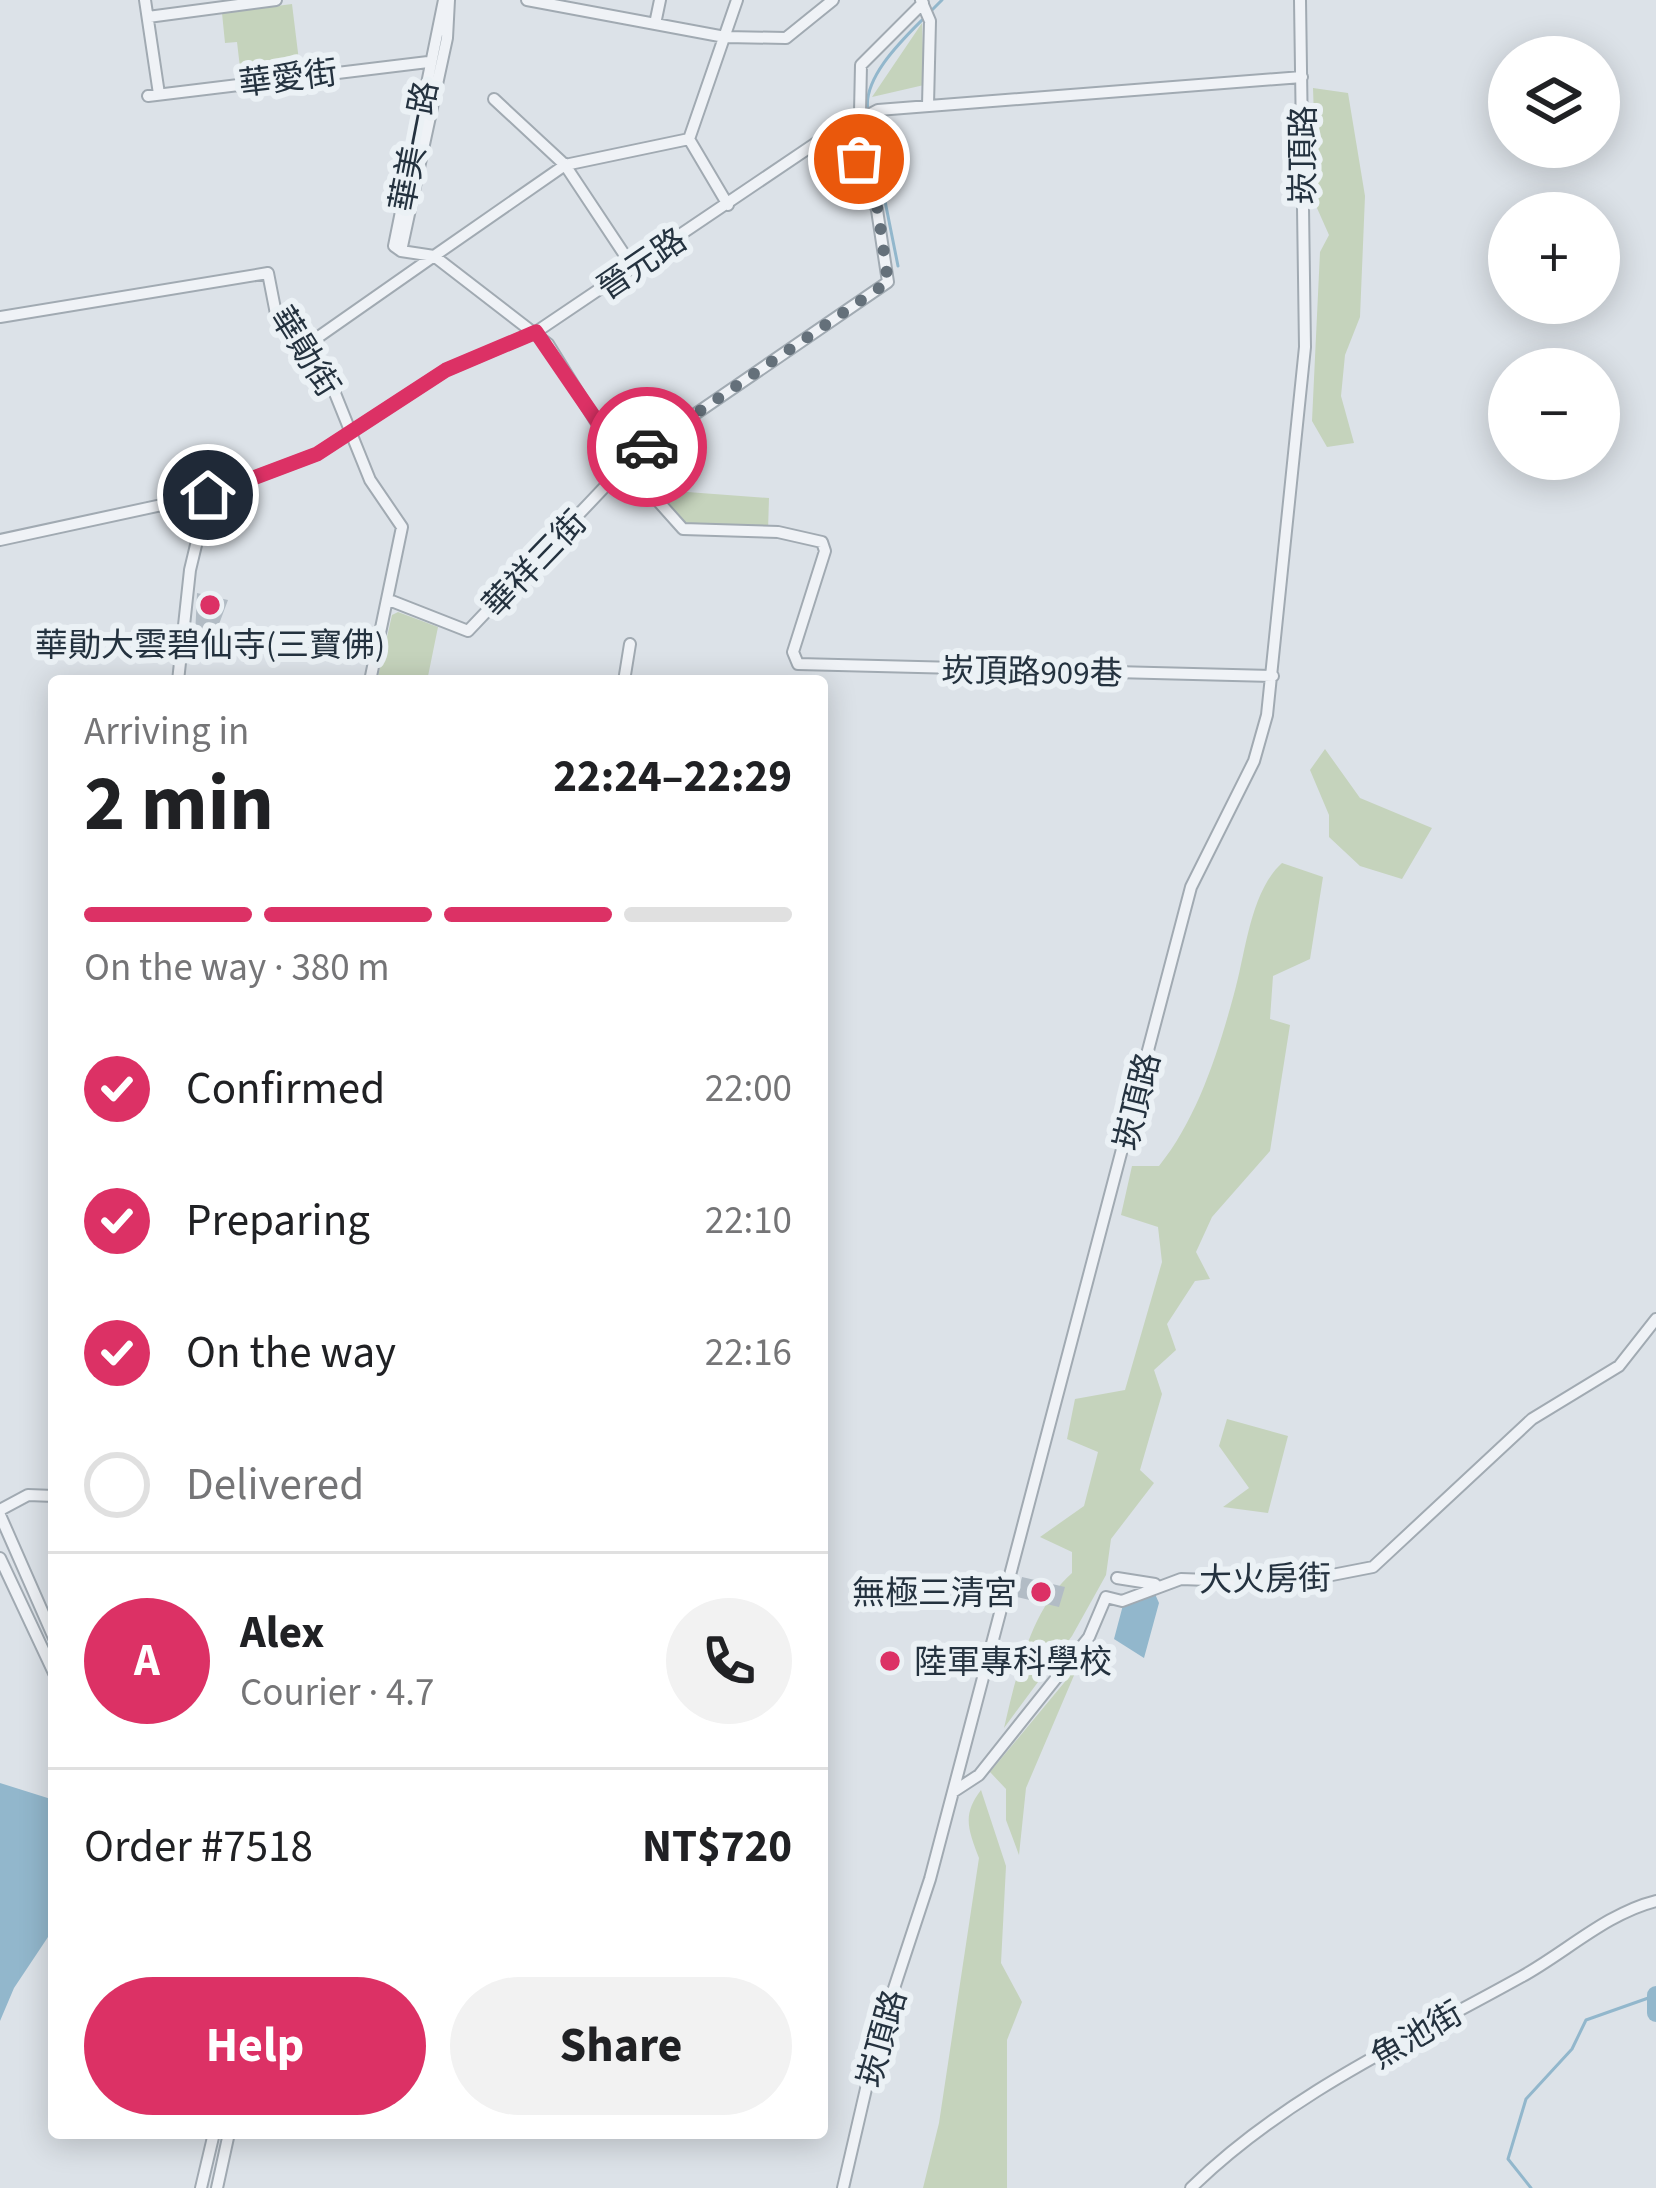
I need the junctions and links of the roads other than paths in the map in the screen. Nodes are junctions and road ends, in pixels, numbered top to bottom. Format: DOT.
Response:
graph roads {
  1 [pos="146,0"];
  2 [pos="276,0"];
  3 [pos="446,0"];
  4 [pos="527,0"];
  5 [pos="660,0"];
  6 [pos="737,0"];
  7 [pos="833,0"];
  8 [pos="1300,0"];
  9 [pos="922,2"];
  10 [pos="148,17"];
  11 [pos="656,24"];
  12 [pos="725,37"];
  13 [pos="428,62"];
  14 [pos="1302,77"];
  15 [pos="494,99"];
  16 [pos="928,105"];
  17 [pos="857,119"];
  18 [pos="689,139"];
  19 [pos="565,165"];
  20 [pos="728,205"];
  21 [pos="400,251"];
  22 [pos="434,256"];
  23 [pos="634,269"];
  24 [pos="0,317"];
  25 [pos="536,332"];
  26 [pos="304,346"];
  27 [pos="348,430"];
  28 [pos="627,465"];
  29 [pos="208,495"];
  30 [pos="0,540"];
  31 [pos="389,600"];
  32 [pos="630,644"];
  33 [pos="179,675"];
  34 [pos="371,675"];
  35 [pos="625,675"];
  36 [pos="1273,676"];
  37 [pos="1656,1319"];
  38 [pos="48,1496"];
  39 [pos="0,1513"];
  40 [pos="0,1558"];
  41 [pos="1117,1578"];
  42 [pos="1161,1585"];
  43 [pos="48,1624"];
  44 [pos="48,1660"];
  45 [pos="953,1792"];
  46 [pos="1656,1900"];
  47 [pos="213,2139"];
  48 [pos="228,2139"];
  49 [pos="203,2183"];
  50 [pos="218,2186"];
  51 [pos="843,2188"];
  52 [pos="1191,2188"];
  1 -- 10 [label="street"];
  2 -- 10 [label="street"];
  3 -- 13 [label="street, 華美一路"];
  3 -- 21 [label="street, 華美一路"];
  4 -- 11 [label="street"];
  5 -- 11 [label="street"];
  6 -- 12 [label="street"];
  7 -- 12 [label="street"];
  8 -- 14 [label="street, 崁頂路"];
  9 -- 16 [label="street"];
  9 -- 17 [label="street"];
  10 -- 13 [label="street, 華愛街"];
  11 -- 12 [label="street"];
  12 -- 18 [label="street"];
  13 -- 21 [label="street, 華美一路"];
  14 -- 16 [label="street, 晉元路"];
  14 -- 36 [label="street, 崁頂路"];
  15 -- 19 [label="street"];
  16 -- 17 [label="street, 晉元路"];
  17 -- 20 [label="street, 晉元路"];
  17 -- 28 [label="street, 華祥三街"];
  18 -- 19 [label="street"];
  18 -- 20 [label="street"];
  19 -- 22 [label="street"];
  19 -- 23 [label="street"];
  20 -- 23 [label="street, 晉元路"];
  21 -- 22 [label="street"];
  22 -- 25 [label="street"];
  22 -- 26 [label="street"];
  23 -- 25 [label="street, 晉元路"];
  24 -- 26 [label="street, 華勛街"];
  25 -- 27 [label="street, 晉元路"];
  25 -- 28 [label="street"];
  26 -- 27 [label="street, 華勛街"];
  27 -- 29 [label="street, 晉元路"];
  27 -- 31 [label="street, 華勛街"];
  28 -- 31 [label="street, 華祥三街"];
  28 -- 36 [label="street, 崁頂路909巷"];
  29 -- 30 [label="street, 晉元路"];
  29 -- 33 [label="street"];
  31 -- 34 [label="street, 華勛街"];
  32 -- 35 [label="street"];
  36 -- 45 [label="street, 崁頂路"];
  37 -- 42 [label="street, 大火房街"];
  38 -- 39 [label="street"];
  39 -- 43 [label="street"];
  40 -- 44 [label="street"];
  41 -- 42 [label="street"];
  42 -- 45 [label="street, 大火房街"];
  45 -- 51 [label="street, 崁頂路"];
  46 -- 52 [label="street, 魚池街"];
  47 -- 49 [label="street"];
  48 -- 50 [label="street"];
  49 -- 50 [label="street"];
}
